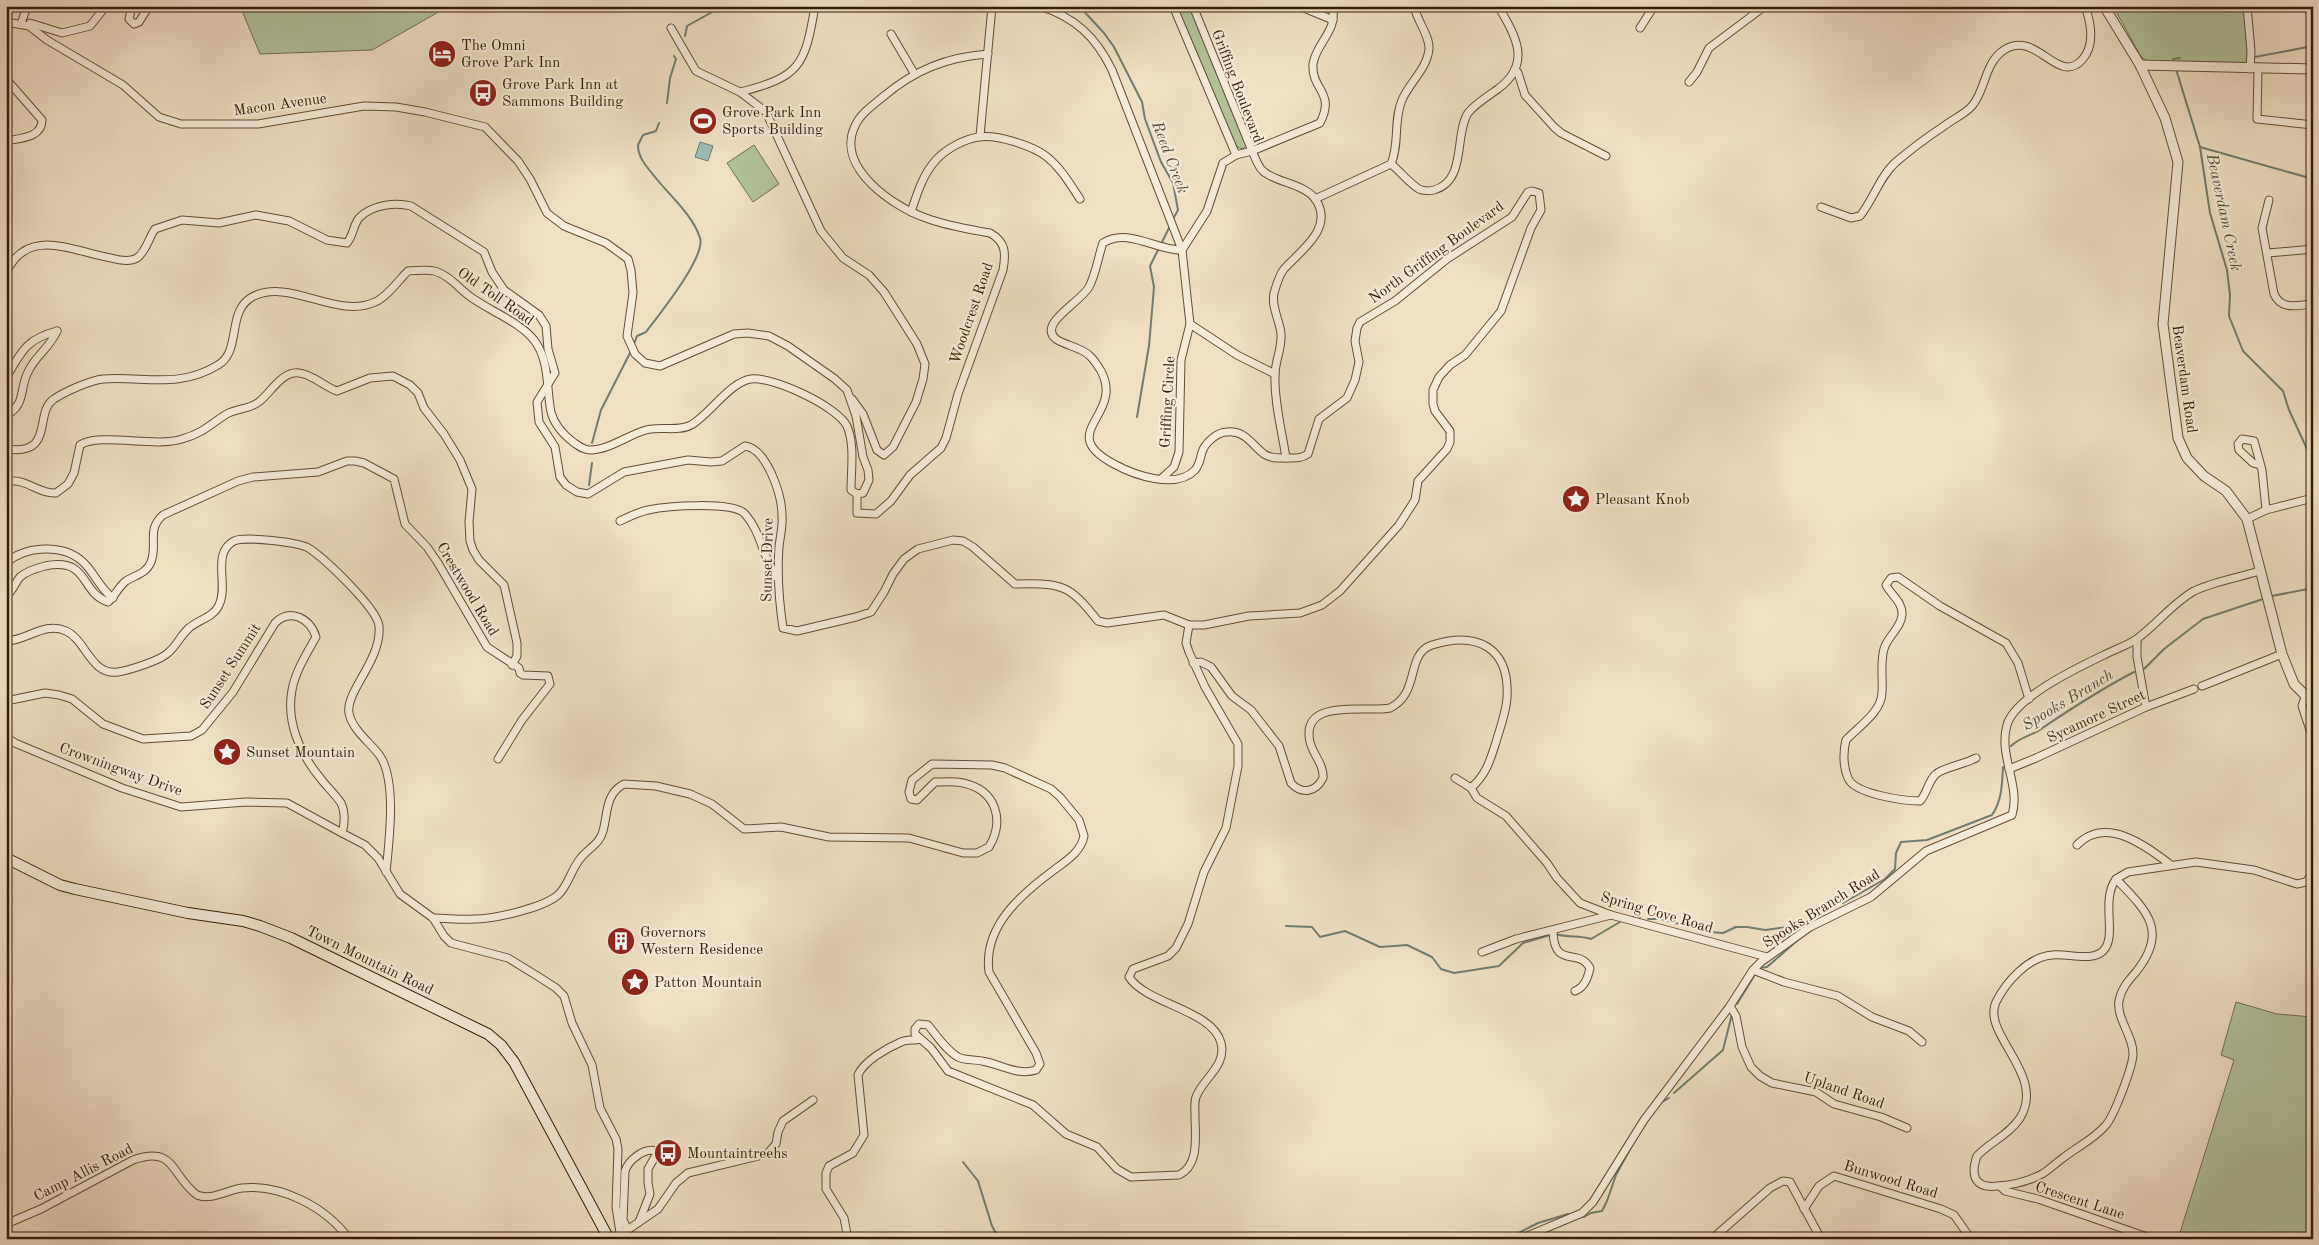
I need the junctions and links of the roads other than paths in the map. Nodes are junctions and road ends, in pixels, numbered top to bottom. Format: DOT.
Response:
graph roads {
  1 [pos="27,6"];
  2 [pos="106,6"];
  3 [pos="132,6"];
  4 [pos="150,6"];
  5 [pos="815,6"];
  6 [pos="992,6"];
  7 [pos="1039,6"];
  8 [pos="1173,6"];
  9 [pos="1193,6"];
  10 [pos="1299,6"];
  11 [pos="1332,6"];
  12 [pos="1414,6"];
  13 [pos="1498,6"];
  14 [pos="1654,6"];
  15 [pos="1765,6"];
  16 [pos="2085,6"];
  17 [pos="2104,6"];
  18 [pos="2247,6"];
  19 [pos="1333,20"];
  20 [pos="6,22"];
  21 [pos="21,24"];
  22 [pos="29,26"];
  23 [pos="671,28"];
  24 [pos="1640,28"];
  25 [pos="891,34"];
  26 [pos="988,54"];
  27 [pos="2140,65"];
  28 [pos="1514,69"];
  29 [pos="2254,69"];
  30 [pos="2313,69"];
  31 [pos="914,73"];
  32 [pos="6,79"];
  33 [pos="1689,82"];
  34 [pos="740,92"];
  35 [pos="2313,125"];
  36 [pos="980,136"];
  37 [pos="6,141"];
  38 [pos="1252,151"];
  39 [pos="1236,155"];
  40 [pos="1606,156"];
  41 [pos="1391,164"];
  42 [pos="1080,199"];
  43 [pos="1315,199"];
  44 [pos="2269,200"];
  45 [pos="1821,207"];
  46 [pos="911,212"];
  47 [pos="2313,249"];
  48 [pos="1182,250"];
  49 [pos="2268,253"];
  50 [pos="6,272"];
  51 [pos="2313,304"];
  52 [pos="1190,324"];
  53 [pos="1275,374"];
  54 [pos="6,378"];
  55 [pos="549,384"];
  56 [pos="849,395"];
  57 [pos="6,412"];
  58 [pos="6,448"];
  59 [pos="1286,458"];
  60 [pos="2260,465"];
  61 [pos="1162,478"];
  62 [pos="6,480"];
  63 [pos="857,494"];
  64 [pos="2313,498"];
  65 [pos="2266,510"];
  66 [pos="2247,519"];
  67 [pos="620,521"];
  68 [pos="6,563"];
  69 [pos="2260,571"];
  70 [pos="779,579"];
  71 [pos="6,596"];
  72 [pos="113,598"];
  73 [pos="1189,625"];
  74 [pos="2137,638"];
  75 [pos="6,641"];
  76 [pos="2282,654"];
  77 [pos="1193,663"];
  78 [pos="512,665"];
  79 [pos="2202,686"];
  80 [pos="2194,689"];
  81 [pos="2305,697"];
  82 [pos="2029,699"];
  83 [pos="6,701"];
  84 [pos="2313,703"];
  85 [pos="2146,706"];
  86 [pos="6,737"];
  87 [pos="2313,739"];
  88 [pos="1976,758"];
  89 [pos="498,759"];
  90 [pos="2009,769"];
  91 [pos="1454,778"];
  92 [pos="1471,788"];
  93 [pos="342,833"];
  94 [pos="2077,845"];
  95 [pos="6,858"];
  96 [pos="2171,865"];
  97 [pos="386,872"];
  98 [pos="2313,872"];
  99 [pos="2116,879"];
  100 [pos="1611,915"];
  101 [pos="433,918"];
  102 [pos="1553,931"];
  103 [pos="1482,952"];
  104 [pos="1767,957"];
  105 [pos="1753,970"];
  106 [pos="1575,991"];
  107 [pos="1730,1006"];
  108 [pos="920,1039"];
  109 [pos="1922,1042"];
  110 [pos="813,1100"];
  111 [pos="1907,1128"];
  112 [pos="2000,1186"];
  113 [pos="1804,1209"];
  114 [pos="639,1222"];
  115 [pos="6,1224"];
  116 [pos="628,1230"];
  117 [pos="621,1237"];
  118 [pos="349,1239"];
  119 [pos="609,1239"];
  120 [pos="848,1239"];
  121 [pos="1520,1239"];
  122 [pos="1712,1239"];
  123 [pos="1821,1239"];
  124 [pos="1971,1239"];
  125 [pos="2153,1239"];
  1 -- 21 [label="street"];
  2 -- 22 [label="street"];
  3 -- 4 [label="street"];
  5 -- 34 [label="street"];
  6 -- 26 [label="street"];
  7 -- 48 [label="street"];
  8 -- 39 [label="street, Griffing Boulevard"];
  9 -- 38 [label="street, Griffing Boulevard"];
  10 -- 19 [label="street"];
  11 -- 19 [label="street"];
  12 -- 41 [label="street"];
  13 -- 28 [label="street"];
  14 -- 24 [label="street"];
  15 -- 33 [label="street"];
  16 -- 45 [label="street"];
  17 -- 27 [label="street, Beaverdam Road"];
  18 -- 29 [label="street"];
  19 -- 38 [label="street"];
  20 -- 21 [label="street, Macon Avenue"];
  21 -- 22 [label="street, Macon Avenue"];
  22 -- 56 [label="street, Macon Avenue"];
  23 -- 34 [label="street"];
  25 -- 31 [label="street"];
  26 -- 31 [label="street, Woodcrest Road"];
  26 -- 36 [label="street"];
  27 -- 29 [label="street"];
  27 -- 66 [label="street, Beaverdam Road"];
  28 -- 40 [label="street"];
  28 -- 41 [label="street"];
  29 -- 30 [label="street"];
  29 -- 35 [label="street"];
  31 -- 46 [label="street, Woodcrest Road"];
  32 -- 37 [label="street"];
  34 -- 56 [label="street"];
  36 -- 42 [label="street"];
  36 -- 46 [label="street"];
  38 -- 39 [label="street, Griffing Boulevard"];
  38 -- 43 [label="street"];
  39 -- 48 [label="street"];
  41 -- 43 [label="street"];
  43 -- 53 [label="street"];
  44 -- 49 [label="street"];
  46 -- 63 [label="street, Woodcrest Road"];
  47 -- 49 [label="street"];
  48 -- 52 [label="street"];
  48 -- 61 [label="street"];
  49 -- 51 [label="street"];
  50 -- 55 [label="street, Sunset Drive"];
  52 -- 53 [label="street"];
  52 -- 61 [label="street, Griffing Circle"];
  53 -- 59 [label="street"];
  54 -- 57 [label="street"];
  55 -- 58 [label="street, Old Toll Road"];
  55 -- 63 [label="street, Old Toll Road"];
  55 -- 70 [label="street, Sunset Drive"];
  56 -- 63 [label="street"];
  59 -- 61 [label="street, North Griffing Boulevard"];
  59 -- 73 [label="street, North Griffing Boulevard"];
  60 -- 65 [label="street"];
  62 -- 78 [label="street"];
  64 -- 65 [label="street"];
  65 -- 66 [label="street"];
  66 -- 69 [label="street, Beaverdam Road"];
  67 -- 70 [label="street"];
  68 -- 72 [label="street"];
  69 -- 74 [label="street, Spooks Branch Road"];
  69 -- 76 [label="street, Beaverdam Road"];
  70 -- 73 [label="street, Sunset Drive"];
  71 -- 72 [label="street"];
  72 -- 78 [label="street, Crestwood Road"];
  73 -- 77 [label="street"];
  74 -- 82 [label="street, Spooks Branch Road"];
  74 -- 85 [label="street"];
  75 -- 97 [label="street"];
  76 -- 79 [label="street"];
  76 -- 81 [label="street, Beaverdam Road"];
  77 -- 92 [label="street"];
  77 -- 108 [label="street"];
  78 -- 89 [label="street, Crestwood Road"];
  80 -- 85 [label="street, Sycamore Street"];
  81 -- 84 [label="street, Beaverdam Road"];
  81 -- 87 [label="street"];
  82 -- 88 [label="street"];
  82 -- 90 [label="street, Spooks Branch Road"];
  83 -- 93 [label="street, Sunset Summit"];
  85 -- 90 [label="street, Sycamore Street"];
  86 -- 93 [label="street, Crowningway Drive"];
  90 -- 104 [label="street, Spooks Branch Road"];
  91 -- 92 [label="street, Spring Cove Road"];
  92 -- 100 [label="street, Spring Cove Road"];
  93 -- 97 [label="street"];
  94 -- 96 [label="street"];
  95 -- 119 [label="main road, Town Mountain Road"];
  96 -- 98 [label="street"];
  96 -- 99 [label="street"];
  97 -- 101 [label="street"];
  99 -- 112 [label="street"];
  99 -- 112 [label="street, Crescent Lane"];
  100 -- 102 [label="street"];
  100 -- 104 [label="street, Spring Cove Road"];
  101 -- 108 [label="street"];
  101 -- 117 [label="street"];
  102 -- 103 [label="street"];
  102 -- 106 [label="street"];
  104 -- 105 [label="street, Spooks Branch Road"];
  105 -- 107 [label="street, Spooks Branch Road"];
  105 -- 109 [label="street"];
  107 -- 111 [label="street, Upland Road"];
  107 -- 121 [label="street, Spooks Branch Road"];
  108 -- 120 [label="street"];
  110 -- 114 [label="street"];
  112 -- 125 [label="street, Crescent Lane"];
  113 -- 122 [label="street"];
  113 -- 123 [label="street"];
  113 -- 124 [label="street, Bunwood Road"];
  114 -- 116 [label="street"];
  114 -- 116 [label="street"];
  115 -- 118 [label="street, Camp Allis Road"];
  116 -- 117 [label="street"];
}
